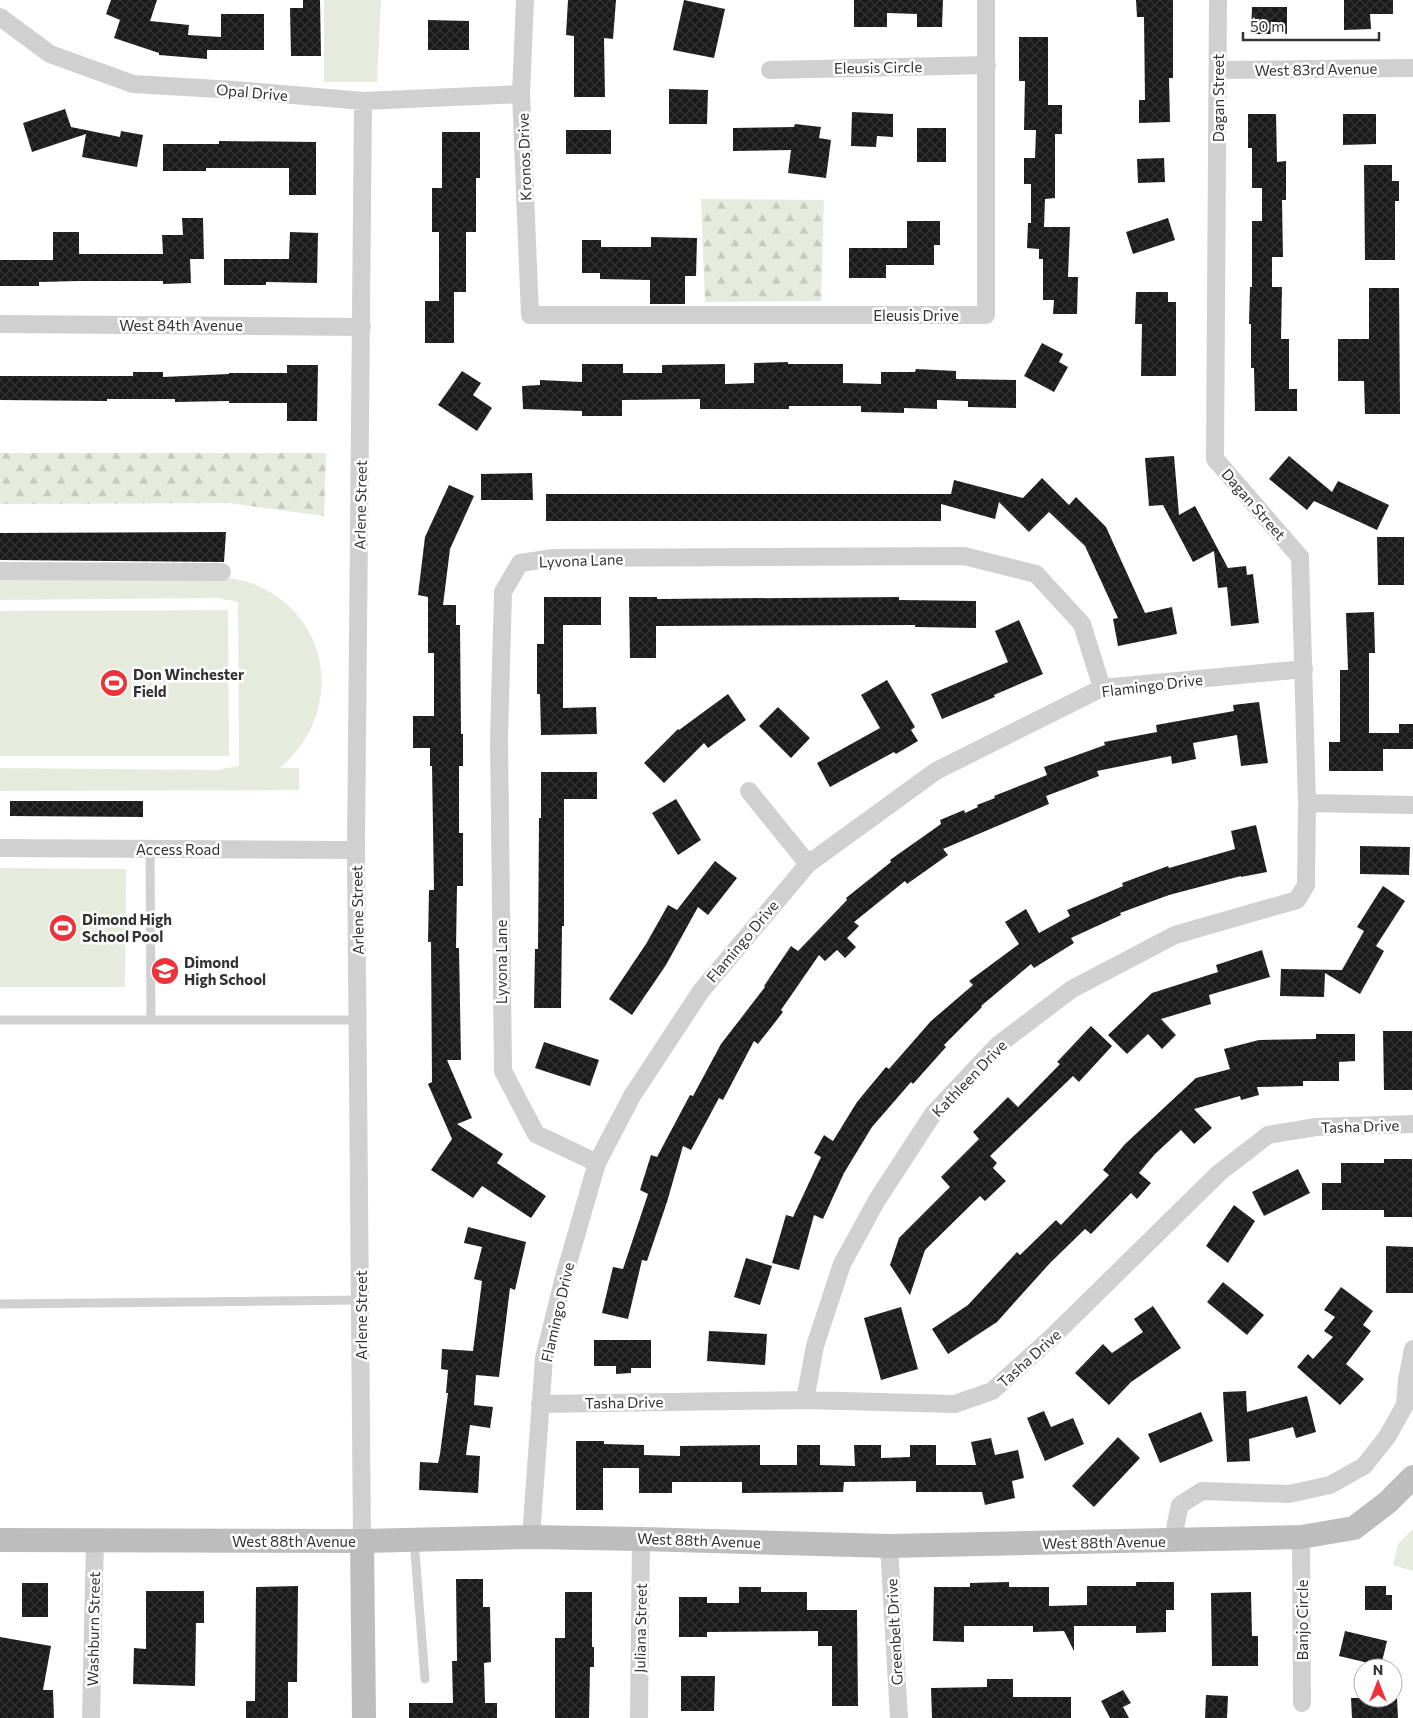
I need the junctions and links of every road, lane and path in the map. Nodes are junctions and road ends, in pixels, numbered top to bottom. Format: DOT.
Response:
graph roads {
  1 [pos="525,0"];
  2 [pos="986,0"];
  3 [pos="1218,0"];
  4 [pos="0,17"];
  5 [pos="987,65"];
  6 [pos="1413,68"];
  7 [pos="770,70"];
  8 [pos="1218,70"];
  9 [pos="522,94"];
  10 [pos="363,101"];
  11 [pos="530,315"];
  12 [pos="0,324"];
  13 [pos="362,327"];
  14 [pos="0,571"];
  15 [pos="222,572"];
  16 [pos="1304,669"];
  17 [pos="1102,688"];
  18 [pos="749,792"];
  19 [pos="1307,803"];
  20 [pos="1413,805"];
  21 [pos="0,848"];
  22 [pos="150,849"];
  23 [pos="356,850"];
  24 [pos="808,864"];
  25 [pos="1306,884"];
  26 [pos="0,1020"];
  27 [pos="151,1020"];
  28 [pos="358,1020"];
  29 [pos="1413,1124"];
  30 [pos="597,1164"];
  31 [pos="361,1300"];
  32 [pos="0,1304"];
  33 [pos="1413,1349"];
  34 [pos="805,1400"];
  35 [pos="540,1404"];
  36 [pos="1413,1477"];
  37 [pos="530,1537"];
  38 [pos="1301,1537"];
  39 [pos="641,1538"];
  40 [pos="0,1540"];
  41 [pos="95,1540"];
  42 [pos="414,1540"];
  43 [pos="1174,1540"];
  44 [pos="362,1541"];
  45 [pos="890,1546"];
  46 [pos="426,1679"];
  47 [pos="1302,1704"];
  48 [pos="91,1718"];
  49 [pos="364,1718"];
  50 [pos="640,1718"];
  51 [pos="899,1718"];
  1 -- 9 [label="street, Kronos Drive"];
  2 -- 5 [label="street, Eleusis Drive"];
  3 -- 8 [label="street, Dagan Street"];
  4 -- 10 [label="street, Opal Drive"];
  5 -- 7 [label="street, Eleusis Circle"];
  5 -- 11 [label="street, Eleusis Drive"];
  6 -- 8 [label="street, West 83rd Avenue"];
  8 -- 16 [label="street, Dagan Street"];
  9 -- 10 [label="street, Opal Drive"];
  9 -- 11 [label="street, Kronos Drive"];
  10 -- 13 [label="street, Arlene Street"];
  12 -- 13 [label="street, West 84th Avenue"];
  13 -- 23 [label="street, Arlene Street"];
  14 -- 15 [label="street"];
  16 -- 17 [label="street, Flamingo Drive"];
  16 -- 19 [label="street, Dagan Street"];
  17 -- 24 [label="street, Flamingo Drive"];
  17 -- 30 [label="street, Lyvona Lane"];
  18 -- 24 [label="street"];
  19 -- 20 [label="street"];
  19 -- 25 [label="street, Dagan Street"];
  21 -- 22 [label="street, Access Road"];
  22 -- 23 [label="street, Access Road"];
  22 -- 27 [label="lane"];
  23 -- 28 [label="street, Arlene Street"];
  24 -- 30 [label="street, Flamingo Drive"];
  25 -- 34 [label="street, Kathleen Drive"];
  26 -- 27 [label="lane"];
  27 -- 28 [label="lane"];
  28 -- 31 [label="street, Arlene Street"];
  29 -- 34 [label="street, Tasha Drive"];
  30 -- 35 [label="street, Flamingo Drive"];
  31 -- 32 [label="lane"];
  31 -- 44 [label="street, Arlene Street"];
  33 -- 43 [label="street"];
  34 -- 35 [label="street, Tasha Drive"];
  35 -- 37 [label="street, Flamingo Drive"];
  36 -- 38 [label="street, West 88th Avenue"];
  37 -- 39 [label="street, West 88th Avenue"];
  37 -- 42 [label="street, West 88th Avenue"];
  38 -- 43 [label="street, West 88th Avenue"];
  38 -- 47 [label="street, Banjo Circle"];
  39 -- 45 [label="street, West 88th Avenue"];
  39 -- 50 [label="street, Juliana Street"];
  40 -- 41 [label="street, West 88th Avenue"];
  41 -- 44 [label="street, West 88th Avenue"];
  41 -- 48 [label="street, Washburn Street"];
  42 -- 44 [label="street, West 88th Avenue"];
  42 -- 46 [label="lane"];
  43 -- 45 [label="street, West 88th Avenue"];
  44 -- 49 [label="street, Arlene Street"];
  45 -- 51 [label="street, Greenbelt Drive"];
}
